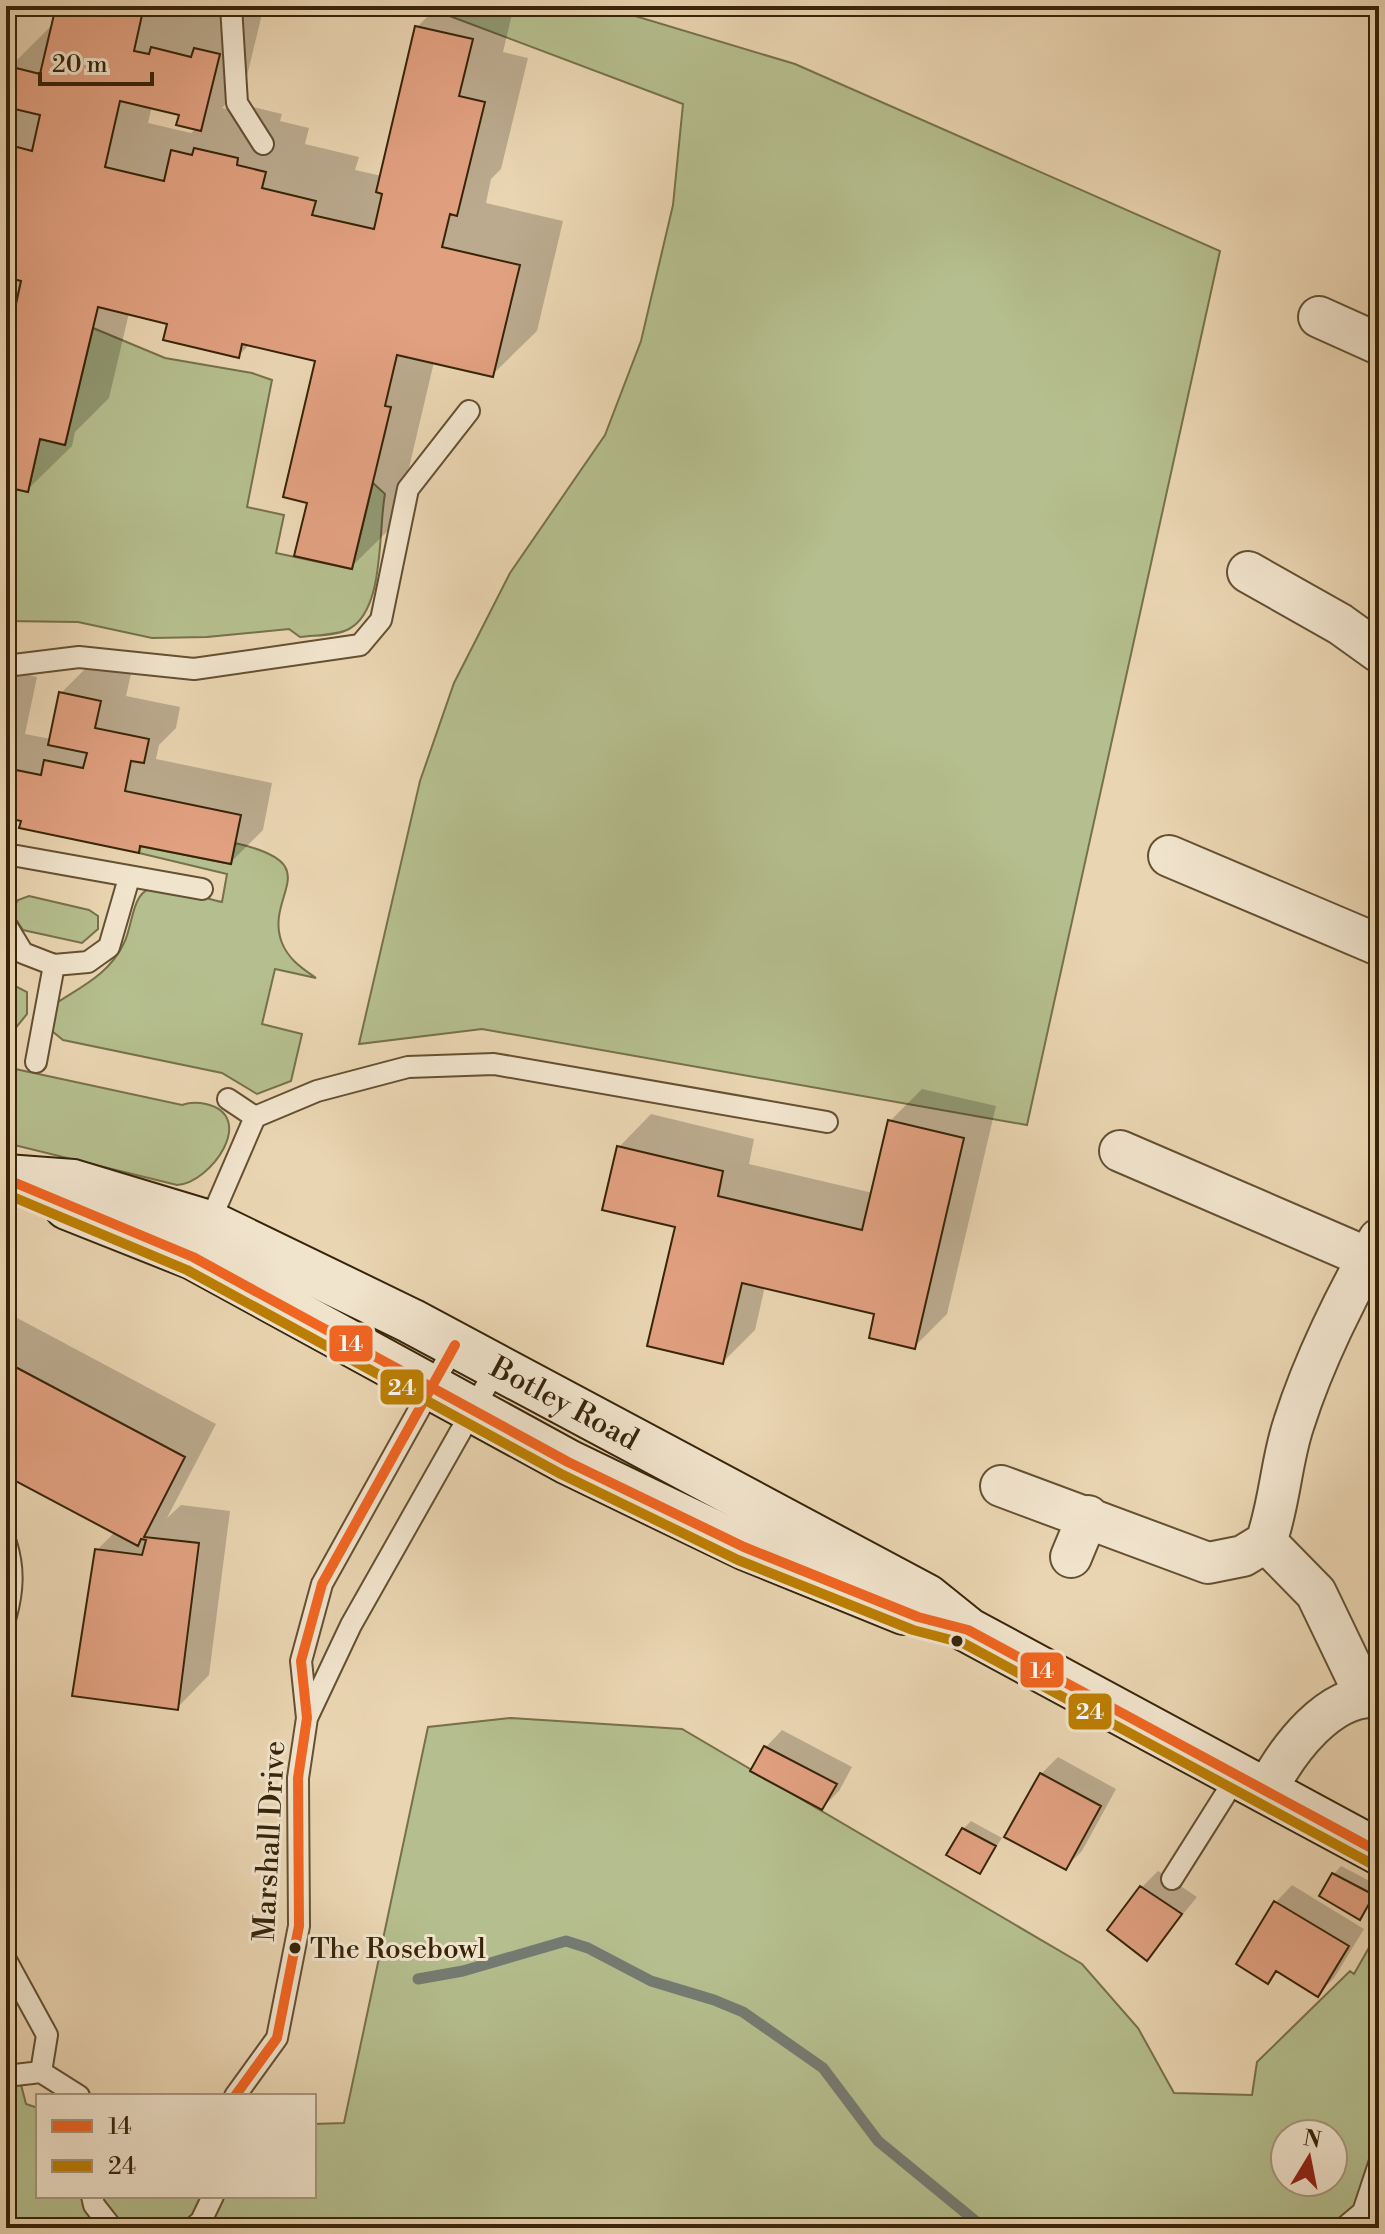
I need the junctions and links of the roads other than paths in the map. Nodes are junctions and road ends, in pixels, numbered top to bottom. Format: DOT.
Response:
graph roads {
  1 [pos="231,6"];
  2 [pos="263,144"];
  3 [pos="1319,317"];
  4 [pos="1379,344"];
  5 [pos="469,411"];
  6 [pos="1248,572"];
  7 [pos="1379,652"];
  8 [pos="6,666"];
  9 [pos="6,854"];
  10 [pos="1169,856"];
  11 [pos="129,878"];
  12 [pos="202,889"];
  13 [pos="6,925"];
  14 [pos="1379,945"];
  15 [pos="54,965"];
  16 [pos="36,1062"];
  17 [pos="228,1099"];
  18 [pos="255,1117"];
  19 [pos="827,1122"];
  20 [pos="1120,1151"];
  21 [pos="6,1178"];
  22 [pos="201,1240"];
  23 [pos="1373,1249"];
  24 [pos="455,1345"];
  25 [pos="497,1367"];
  26 [pos="430,1389"];
  27 [pos="473,1411"];
  28 [pos="1001,1486"];
  29 [pos="1088,1516"];
  30 [pos="1266,1542"];
  31 [pos="6,1543"];
  32 [pos="1071,1557"];
  33 [pos="6,1616"];
  34 [pos="968,1630"];
  35 [pos="1372,1696"];
  36 [pos="307,1718"];
  37 [pos="1251,1784"];
  38 [pos="1379,1852"];
  39 [pos="1172,1879"];
  40 [pos="6,1960"];
  41 [pos="41,2072"];
  42 [pos="6,2076"];
  43 [pos="76,2094"];
  44 [pos="236,2094"];
  45 [pos="1379,2164"];
  46 [pos="93,2198"];
  47 [pos="212,2198"];
  48 [pos="201,2226"];
  49 [pos="105,2227"];
  50 [pos="1344,2228"];
  1 -- 2 [label="lane"];
  3 -- 4 [label="street"];
  5 -- 8 [label="lane"];
  6 -- 7 [label="street"];
  9 -- 11 [label="lane"];
  10 -- 14 [label="street"];
  11 -- 12 [label="lane"];
  11 -- 15 [label="lane"];
  13 -- 15 [label="lane"];
  15 -- 16 [label="lane"];
  17 -- 18 [label="lane"];
  18 -- 19 [label="lane"];
  18 -- 22 [label="lane"];
  20 -- 23 [label="street"];
  21 -- 22 [label="main road, Botley Road"];
  22 -- 24 [label="main road, Botley Road"];
  22 -- 26 [label="main road, Botley Road"];
  23 -- 30 [label="street"];
  24 -- 25 [label="main road, Botley Road"];
  24 -- 26 [label="lane, Marshall Drive"];
  25 -- 27 [label="lane, Marshall Drive"];
  25 -- 34 [label="main road, Botley Road"];
  26 -- 27 [label="main road, Botley Road"];
  26 -- 36 [label="lane, Marshall Drive"];
  27 -- 34 [label="main road, Botley Road"];
  27 -- 36 [label="lane, Marshall Drive"];
  28 -- 29 [label="street"];
  29 -- 30 [label="street"];
  29 -- 32 [label="street"];
  30 -- 35 [label="street"];
  31 -- 33 [label="lane"];
  34 -- 37 [label="main road, Botley Road"];
  35 -- 37 [label="street"];
  36 -- 44 [label="lane, Marshall Drive"];
  37 -- 38 [label="main road, Botley Road"];
  37 -- 39 [label="lane"];
  40 -- 41 [label="lane"];
  41 -- 42 [label="lane"];
  41 -- 43 [label="lane"];
  45 -- 50 [label="lane"];
  46 -- 49 [label="lane"];
  47 -- 48 [label="lane"];
}
